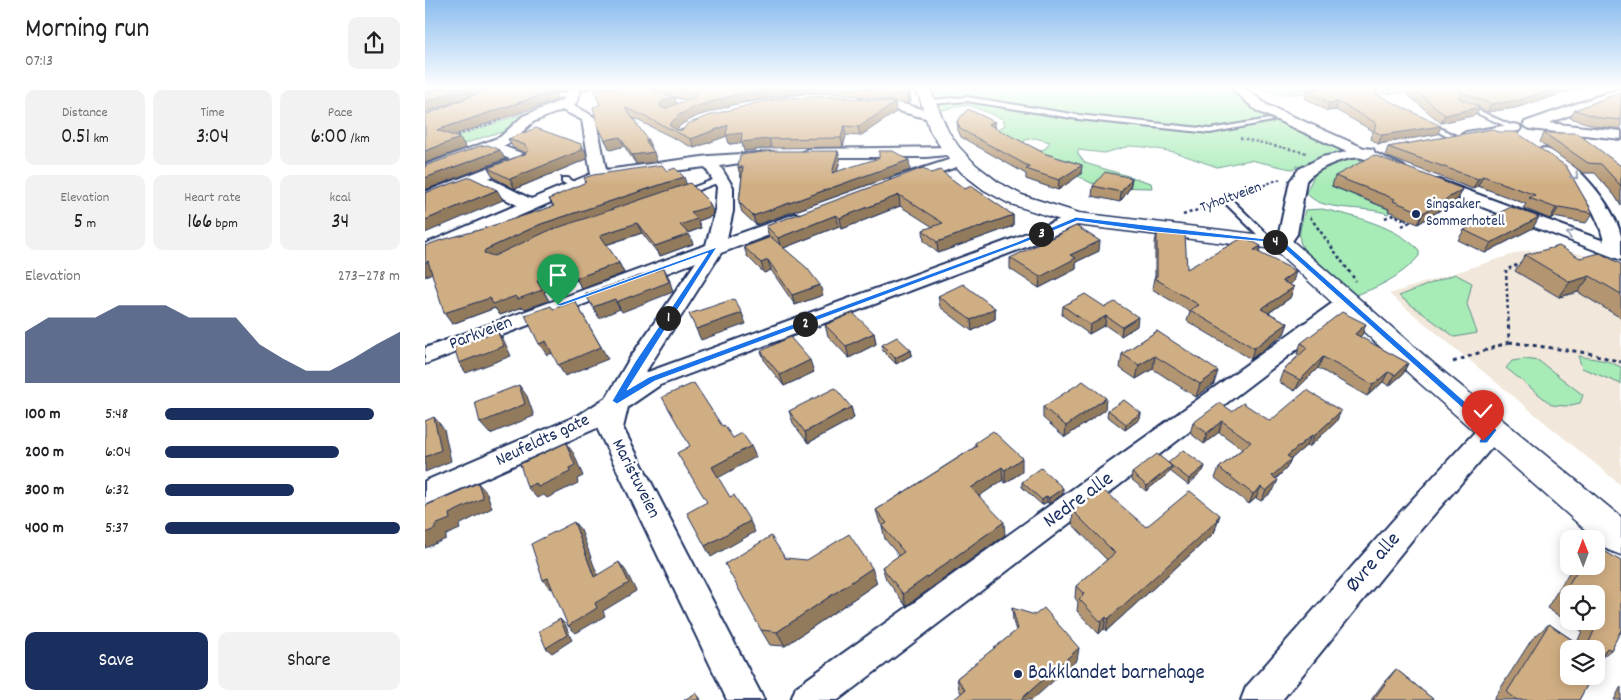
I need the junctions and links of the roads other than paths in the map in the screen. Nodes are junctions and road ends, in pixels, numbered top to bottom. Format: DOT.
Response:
graph roads {
  1 [pos="526,121"];
  2 [pos="589,121"];
  3 [pos="938,121"];
  4 [pos="1110,121"];
  5 [pos="1269,121"];
  6 [pos="1290,121"];
  7 [pos="1420,121"];
  8 [pos="1492,121"];
  9 [pos="1542,121"];
  10 [pos="1518,135"];
  11 [pos="1621,135"];
  12 [pos="1456,138"];
  13 [pos="1428,142"];
  14 [pos="491,146"];
  15 [pos="1390,148"];
  16 [pos="1362,153"];
  17 [pos="956,156"];
  18 [pos="425,170"];
  19 [pos="715,171"];
  20 [pos="599,176"];
  21 [pos="477,178"];
  22 [pos="878,189"];
  23 [pos="677,195"];
  24 [pos="425,198"];
  25 [pos="1227,200"];
  26 [pos="531,206"];
  27 [pos="814,212"];
  28 [pos="1076,219"];
  29 [pos="1275,242"];
  30 [pos="715,248"];
  31 [pos="425,251"];
  32 [pos="1619,252"];
  33 [pos="1353,292"];
  34 [pos="425,356"];
  35 [pos="617,401"];
  36 [pos="1492,430"];
  37 [pos="425,494"];
  38 [pos="1621,539"];
  39 [pos="746,700"];
  40 [pos="809,700"];
  41 [pos="1259,700"];
  1 -- 14 [label="street"];
  2 -- 20 [label="street"];
  3 -- 17 [label="street"];
  4 -- 5 [label="lane"];
  6 -- 16 [label="street"];
  7 -- 12 [label="lane"];
  8 -- 10 [label="lane"];
  9 -- 11 [label="street"];
  10 -- 12 [label="street"];
  10 -- 32 [label="street, one-way"];
  12 -- 13 [label="street"];
  14 -- 18 [label="street"];
  14 -- 21 [label="street"];
  15 -- 16 [label="street"];
  16 -- 29 [label="street"];
  32 -- 16 [label="street, one-way"];
  17 -- 19 [label="street"];
  17 -- 22 [label="street"];
  17 -- 28 [label="street"];
  19 -- 20 [label="street"];
  19 -- 23 [label="lane"];
  19 -- 30 [label="street, Maristuveien"];
  20 -- 26 [label="street"];
  21 -- 24 [label="street"];
  21 -- 26 [label="street"];
  25 -- 29 [label="lane"];
  26 -- 31 [label="street"];
  27 -- 30 [label="street, Parkveien"];
  28 -- 29 [label="street"];
  28 -- 35 [label="street, Neufeldts gate"];
  29 -- 33 [label="street"];
  30 -- 34 [label="street, Parkveien"];
  30 -- 35 [label="street, Maristuveien"];
  33 -- 36 [label="street"];
  33 -- 40 [label="street, Nedre alle"];
  35 -- 37 [label="street, Neufeldts gate"];
  35 -- 39 [label="street, Maristuveien"];
  36 -- 38 [label="street"];
  36 -- 41 [label="street, Øvre alle"];
}
